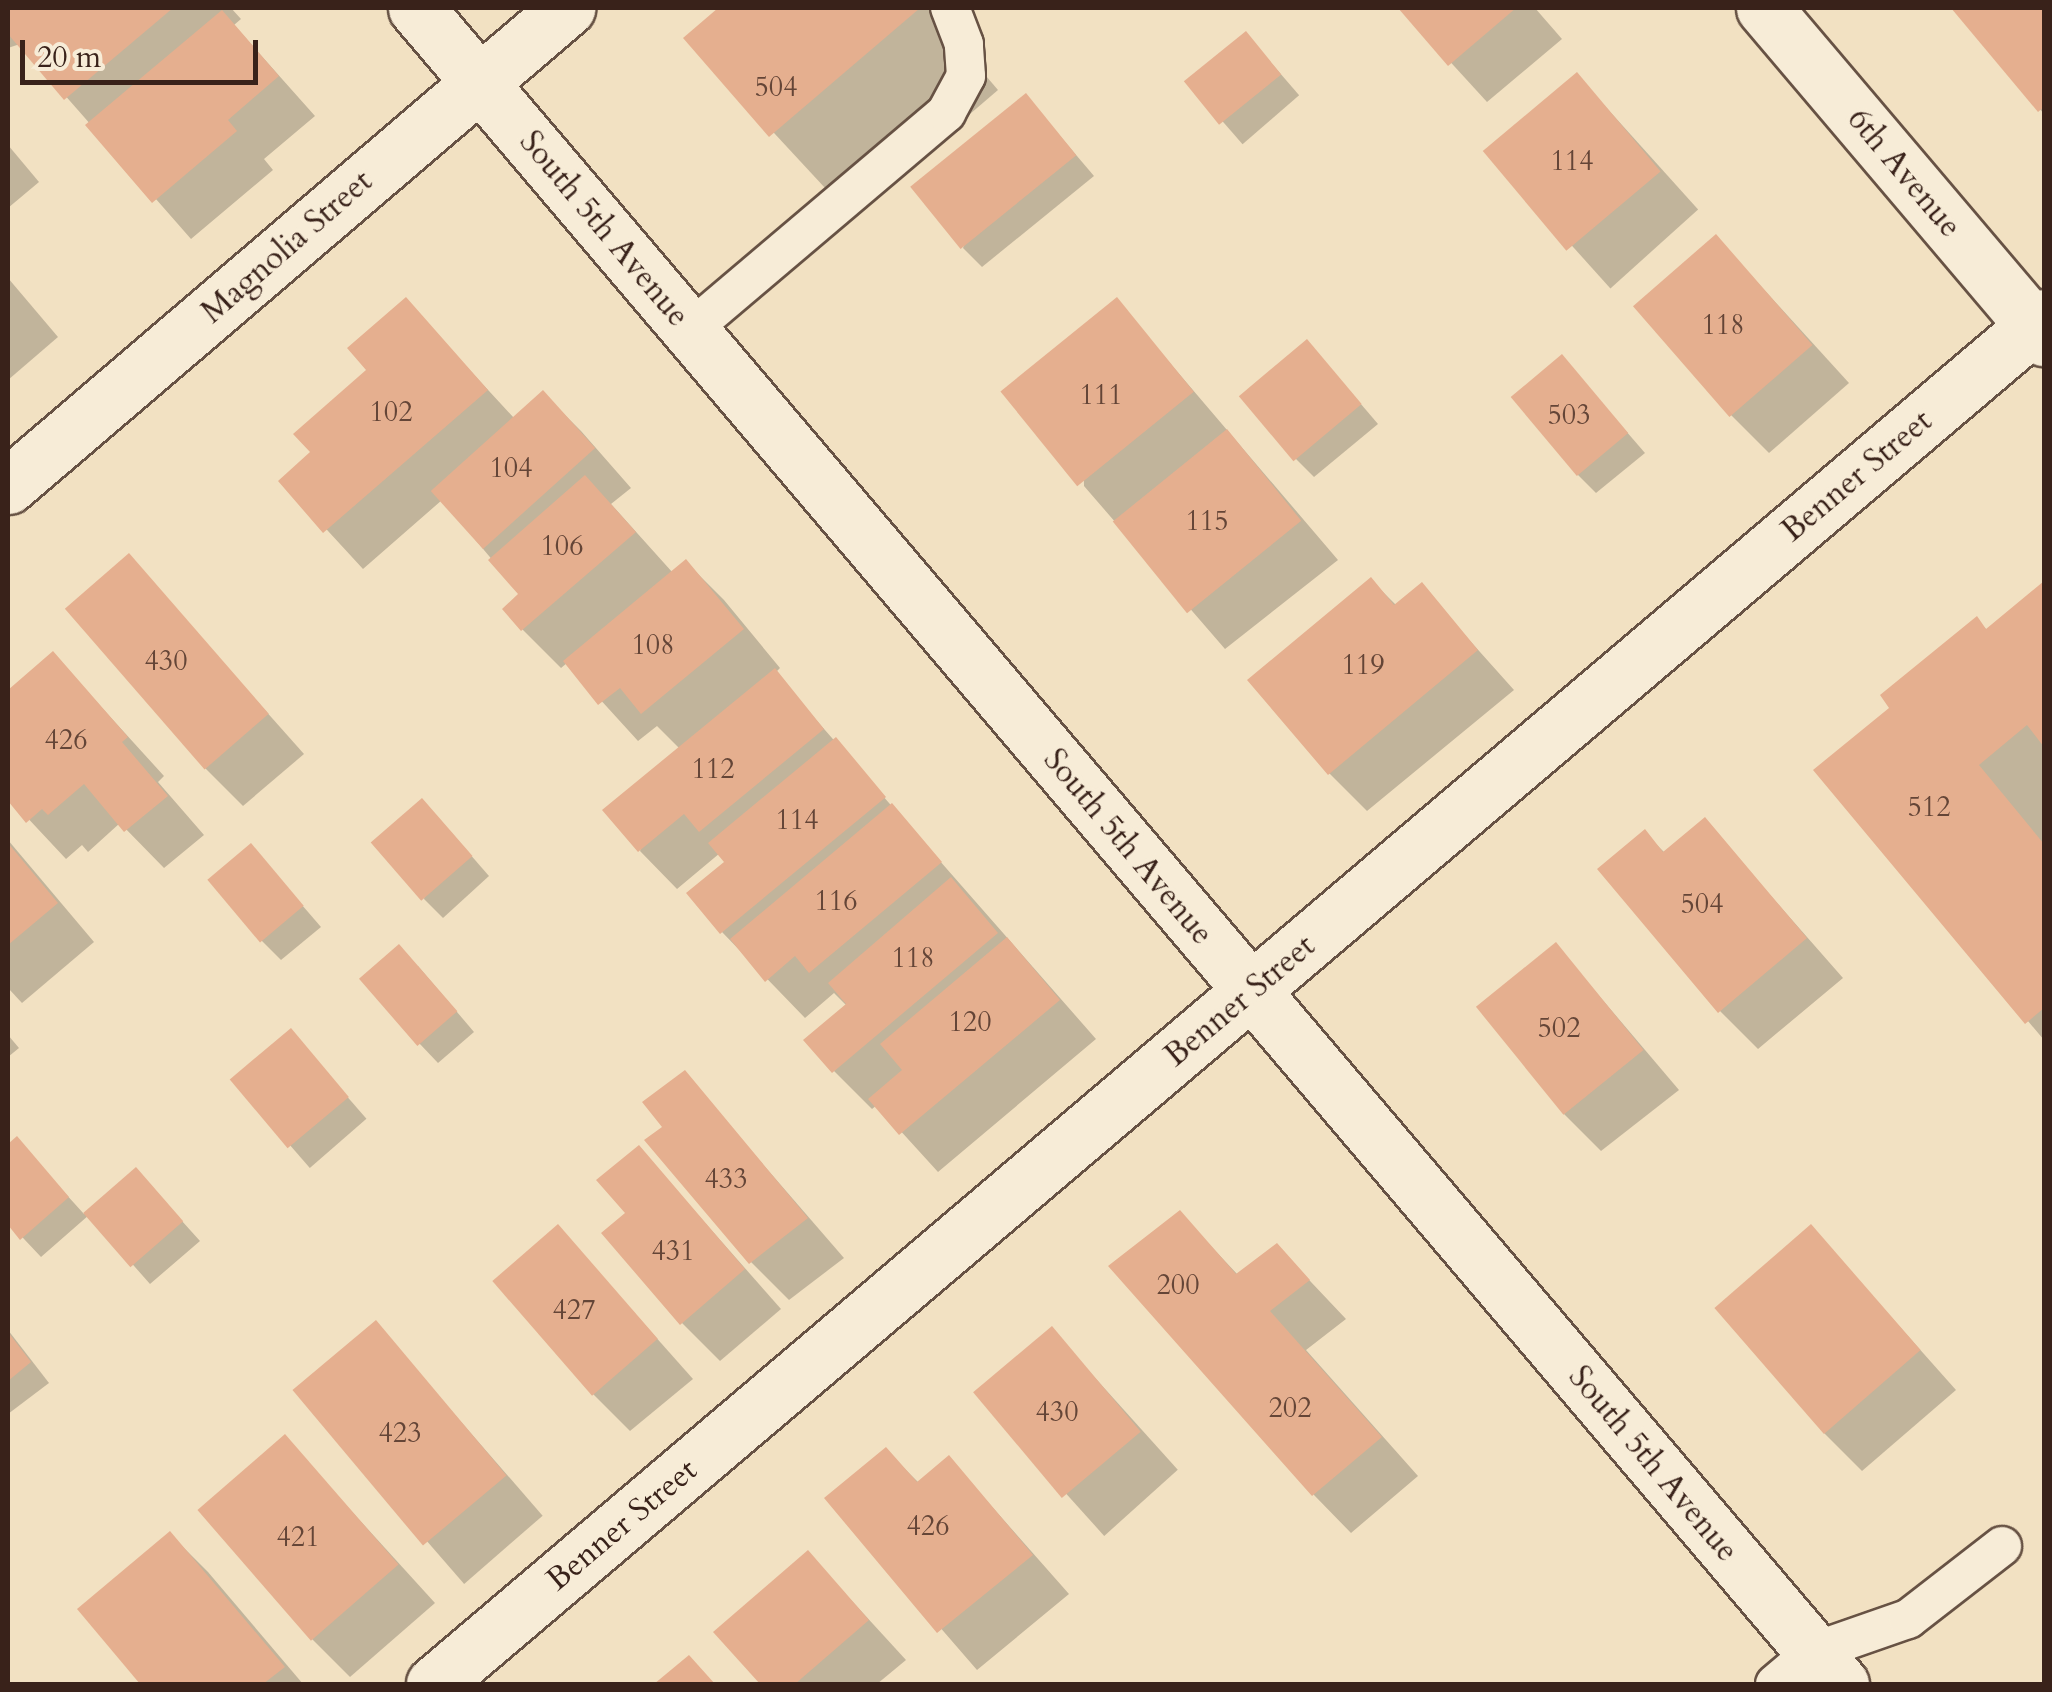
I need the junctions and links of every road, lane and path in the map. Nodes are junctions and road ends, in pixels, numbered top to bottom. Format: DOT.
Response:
graph roads {
  1 [pos="416,8"];
  2 [pos="567,8"];
  3 [pos="950,8"];
  4 [pos="1785,15"];
  5 [pos="480,81"];
  6 [pos="2041,327"];
  7 [pos="690,330"];
  8 [pos="8,486"];
  9 [pos="1250,992"];
  10 [pos="2002,1546"];
  11 [pos="1810,1674"];
  12 [pos="434,1684"];
  1 -- 5 [label="street, South 5th Avenue"];
  2 -- 5 [label="street, Magnolia Street"];
  3 -- 7 [label="lane"];
  4 -- 6 [label="street, 6th Avenue"];
  5 -- 7 [label="street, South 5th Avenue"];
  5 -- 8 [label="street, Magnolia Street"];
  6 -- 9 [label="street, Benner Street"];
  7 -- 9 [label="street, South 5th Avenue"];
  9 -- 11 [label="street, South 5th Avenue"];
  9 -- 12 [label="street, Benner Street"];
  10 -- 11 [label="lane"];
}
